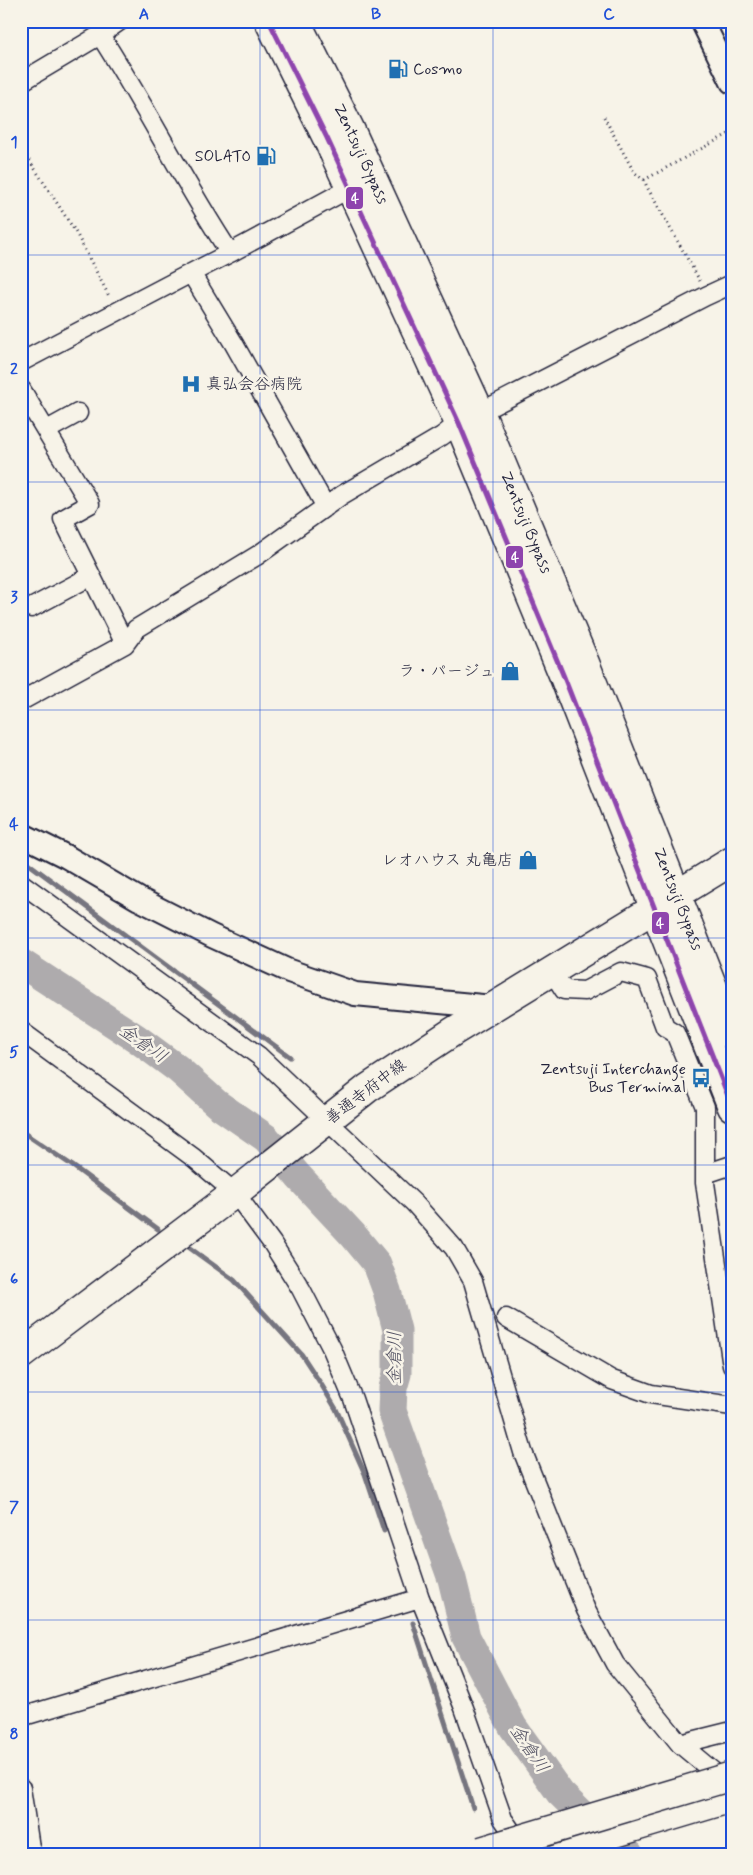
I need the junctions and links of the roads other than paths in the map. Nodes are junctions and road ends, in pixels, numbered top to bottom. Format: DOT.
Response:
graph roads {
  1 [pos="120,21"];
  2 [pos="269,21"];
  3 [pos="296,21"];
  4 [pos="702,21"];
  5 [pos="100,35"];
  6 [pos="21,82"];
  7 [pos="732,82"];
  8 [pos="350,188"];
  9 [pos="230,253"];
  10 [pos="191,274"];
  11 [pos="732,284"];
  12 [pos="21,362"];
  13 [pos="21,389"];
  14 [pos="78,413"];
  15 [pos="470,417"];
  16 [pos="46,430"];
  17 [pos="326,507"];
  18 [pos="91,576"];
  19 [pos="31,608"];
  20 [pos="125,644"];
  21 [pos="21,701"];
  22 [pos="21,834"];
  23 [pos="732,861"];
  24 [pos="21,883"];
  25 [pos="666,901"];
  26 [pos="552,971"];
  27 [pos="493,1007"];
  28 [pos="21,1031"];
  29 [pos="732,1035"];
  30 [pos="732,1107"];
  31 [pos="320,1126"];
  32 [pos="732,1165"];
  33 [pos="705,1174"];
  34 [pos="240,1188"];
  35 [pos="506,1318"];
  36 [pos="21,1355"];
  37 [pos="732,1366"];
  38 [pos="732,1406"];
  39 [pos="420,1598"];
  40 [pos="21,1718"];
  41 [pos="732,1731"];
  42 [pos="680,1744"];
  43 [pos="732,1776"];
  44 [pos="732,1786"];
  45 [pos="21,1788"];
  46 [pos="732,1798"];
  47 [pos="476,1852"];
  48 [pos="31,1854"];
  49 [pos="527,1854"];
  50 [pos="545,1854"];
  1 -- 5 [label="street"];
  2 -- 8 [label="main road, Zentsuji Bypass"];
  3 -- 15 [label="main road, Zentsuji Bypass"];
  4 -- 7 [label="street"];
  5 -- 6 [label="street"];
  5 -- 9 [label="street"];
  8 -- 9 [label="street"];
  8 -- 15 [label="main road, Zentsuji Bypass"];
  9 -- 10 [label="street"];
  10 -- 12 [label="street"];
  10 -- 17 [label="street"];
  11 -- 15 [label="street"];
  13 -- 16 [label="street"];
  14 -- 16 [label="street"];
  15 -- 17 [label="street"];
  15 -- 25 [label="main road, Zentsuji Bypass"];
  16 -- 18 [label="street"];
  17 -- 20 [label="street"];
  18 -- 19 [label="street"];
  18 -- 20 [label="street"];
  20 -- 21 [label="street"];
  22 -- 27 [label="street"];
  23 -- 25 [label="main road, 善通寺府中線"];
  24 -- 31 [label="street"];
  25 -- 26 [label="main road, 善通寺府中線"];
  25 -- 29 [label="main road, Zentsuji Bypass"];
  25 -- 30 [label="main road, Zentsuji Bypass"];
  26 -- 27 [label="main road, 善通寺府中線"];
  26 -- 33 [label="street"];
  27 -- 31 [label="main road, 善通寺府中線"];
  28 -- 34 [label="street"];
  31 -- 34 [label="main road, 善通寺府中線"];
  31 -- 42 [label="street"];
  32 -- 33 [label="street"];
  33 -- 37 [label="street"];
  34 -- 36 [label="main road, 善通寺府中線"];
  34 -- 39 [label="street"];
  35 -- 38 [label="street"];
  39 -- 40 [label="street"];
  39 -- 49 [label="street"];
  41 -- 42 [label="street"];
  42 -- 44 [label="street"];
  43 -- 47 [label="main road, bridge"];
  45 -- 48 [label="street"];
  46 -- 50 [label="main road"];
}
